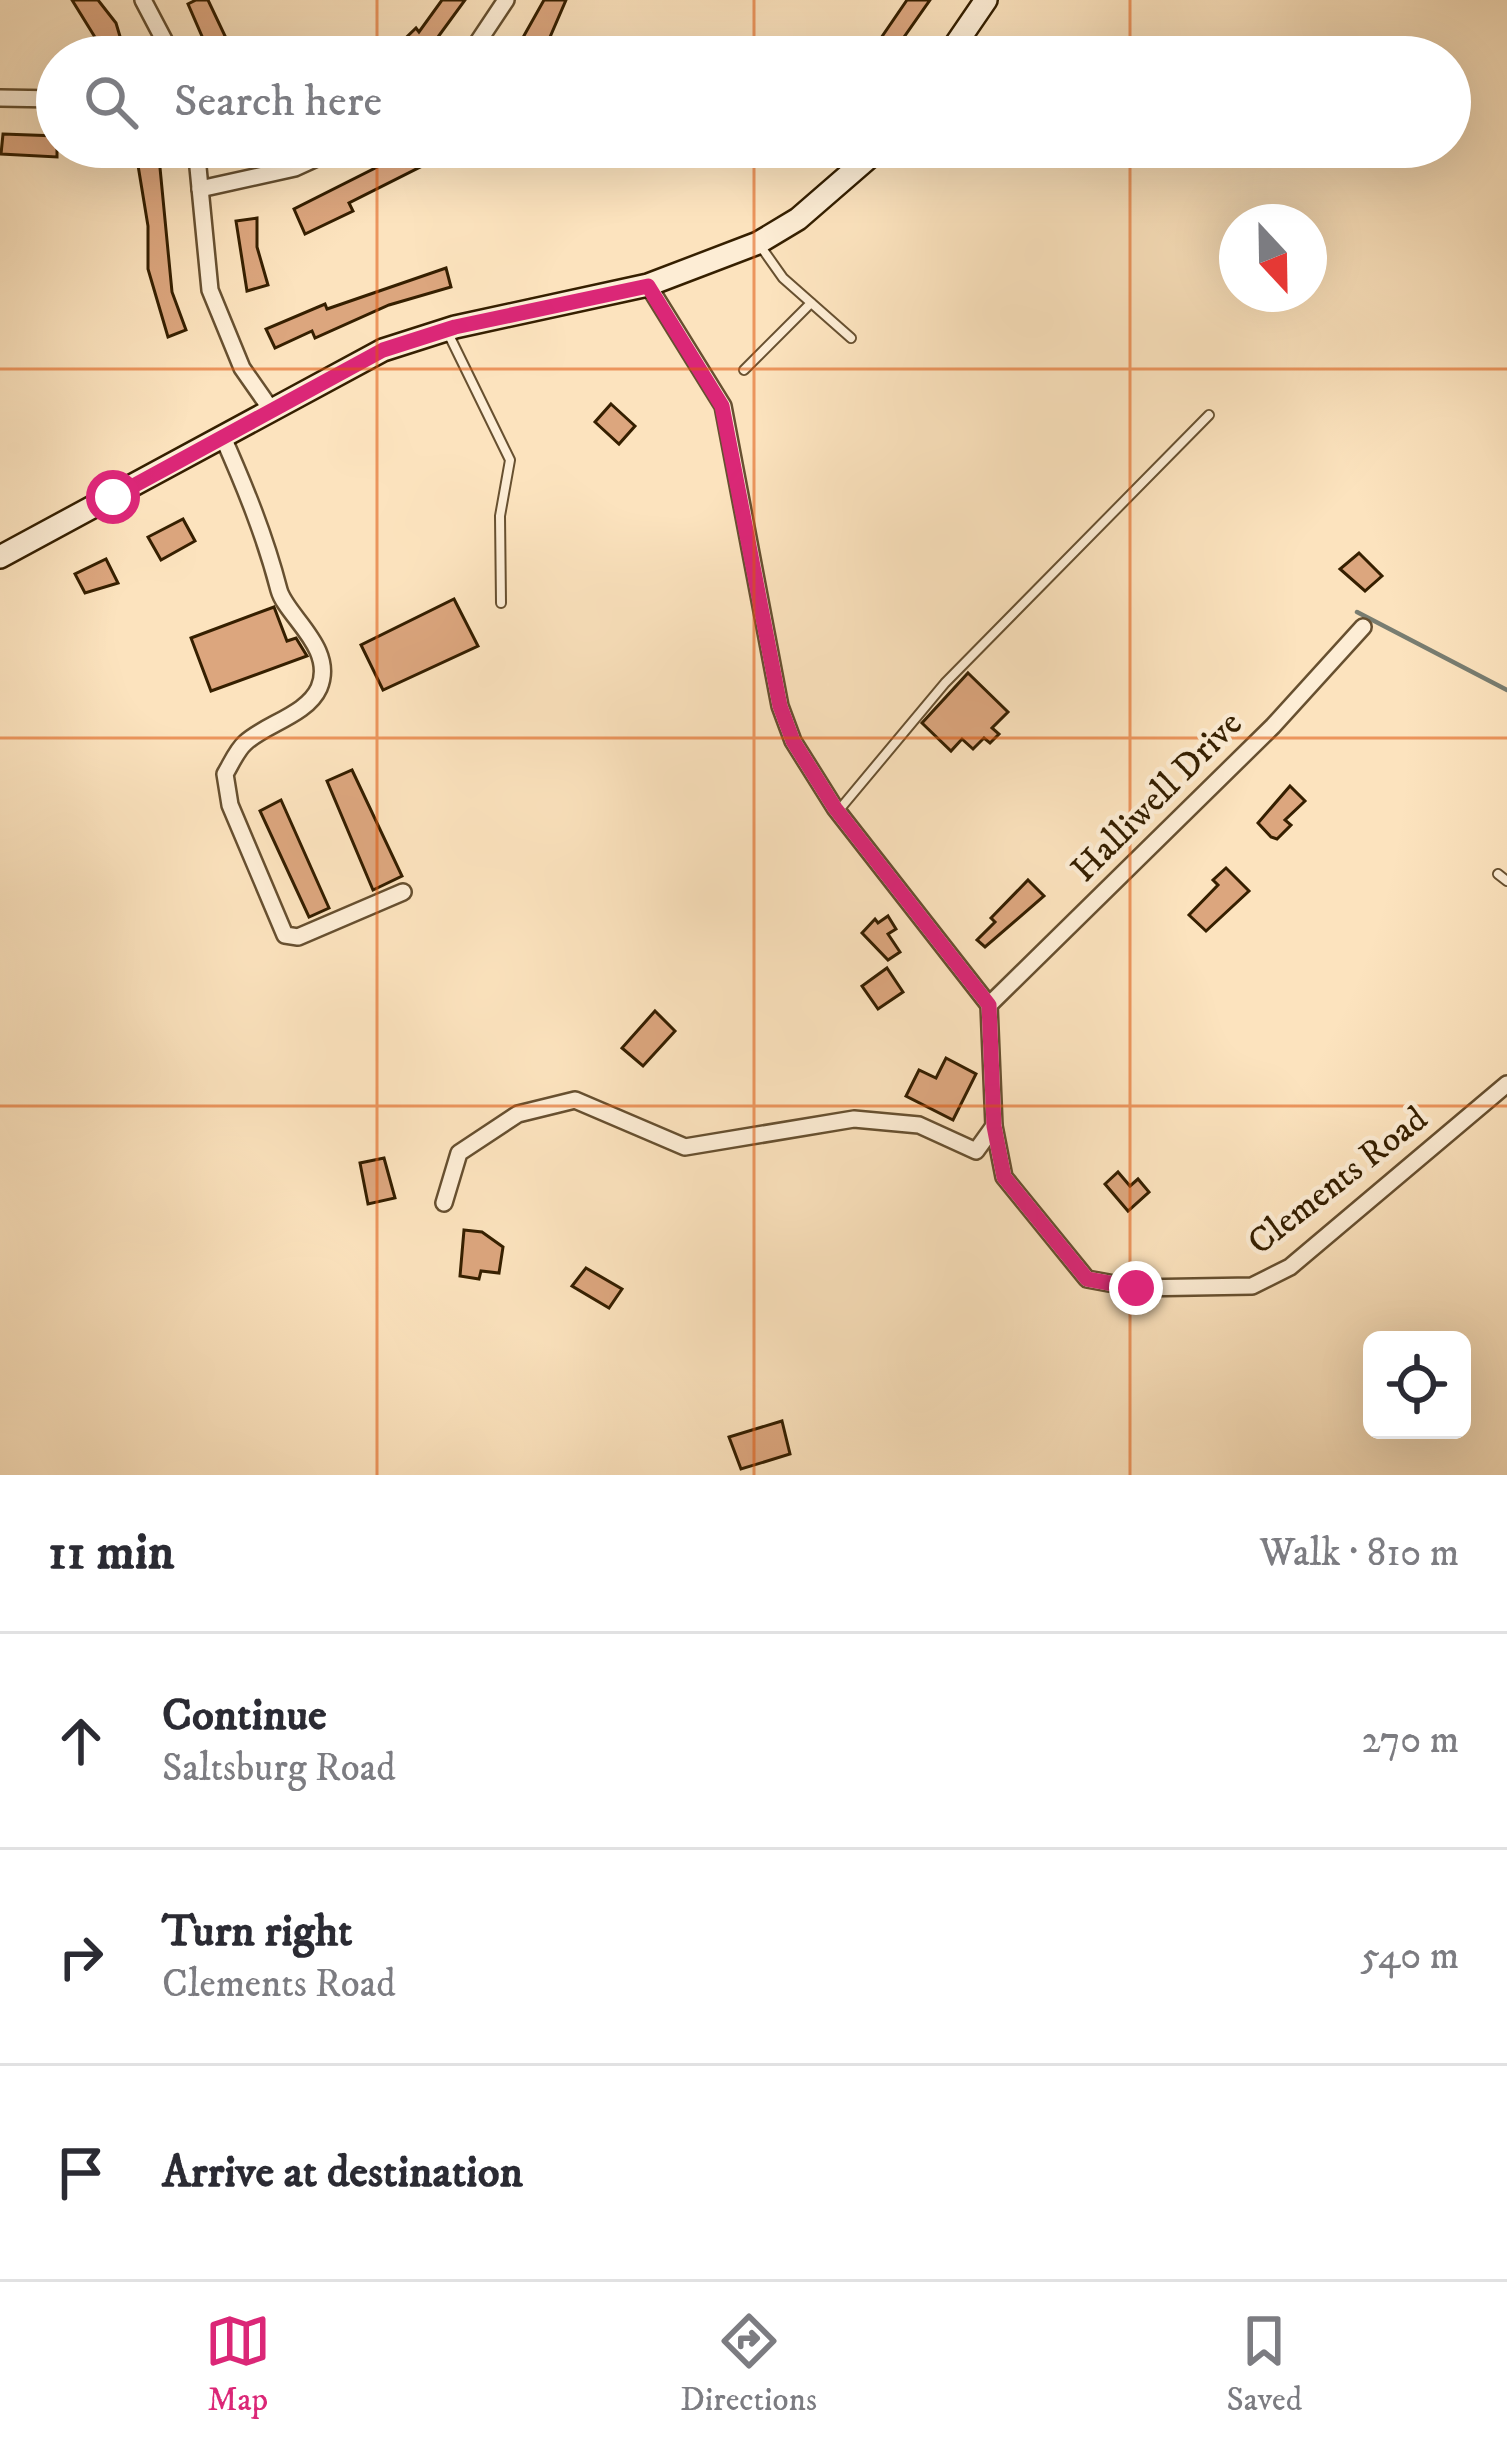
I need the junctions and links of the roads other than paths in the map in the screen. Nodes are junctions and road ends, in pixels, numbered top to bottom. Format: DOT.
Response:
graph roads {
  1 [pos="143,0"];
  2 [pos="506,0"];
  3 [pos="986,0"];
  4 [pos="162,36"];
  5 [pos="482,36"];
  6 [pos="961,36"];
  7 [pos="0,98"];
  8 [pos="36,99"];
  9 [pos="198,168"];
  10 [pos="295,168"];
  11 [pos="857,168"];
  12 [pos="200,189"];
  13 [pos="758,243"];
  14 [pos="648,286"];
  15 [pos="812,302"];
  16 [pos="446,330"];
  17 [pos="851,338"];
  18 [pos="744,370"];
  19 [pos="270,408"];
  20 [pos="1209,416"];
  21 [pos="221,435"];
  22 [pos="0,557"];
  23 [pos="501,603"];
  24 [pos="1363,627"];
  25 [pos="838,812"];
  26 [pos="403,892"];
  27 [pos="989,1005"];
  28 [pos="1507,1084"];
  29 [pos="994,1126"];
  30 [pos="444,1203"];
  1 -- 4 [label="street"];
  2 -- 5 [label="street"];
  3 -- 6 [label="main road"];
  7 -- 8 [label="street"];
  9 -- 12 [label="street"];
  10 -- 12 [label="street"];
  11 -- 13 [label="main road"];
  12 -- 19 [label="street"];
  13 -- 14 [label="main road"];
  13 -- 15 [label="lane"];
  14 -- 16 [label="main road"];
  14 -- 25 [label="street"];
  15 -- 17 [label="lane"];
  15 -- 18 [label="lane"];
  16 -- 19 [label="main road"];
  16 -- 23 [label="lane"];
  19 -- 21 [label="main road"];
  20 -- 25 [label="lane"];
  21 -- 22 [label="main road"];
  21 -- 26 [label="street"];
  24 -- 27 [label="street, Halliwell Drive"];
  25 -- 27 [label="street"];
  27 -- 29 [label="street, Clements Road"];
  28 -- 29 [label="street, Clements Road"];
  29 -- 30 [label="street"];
}
